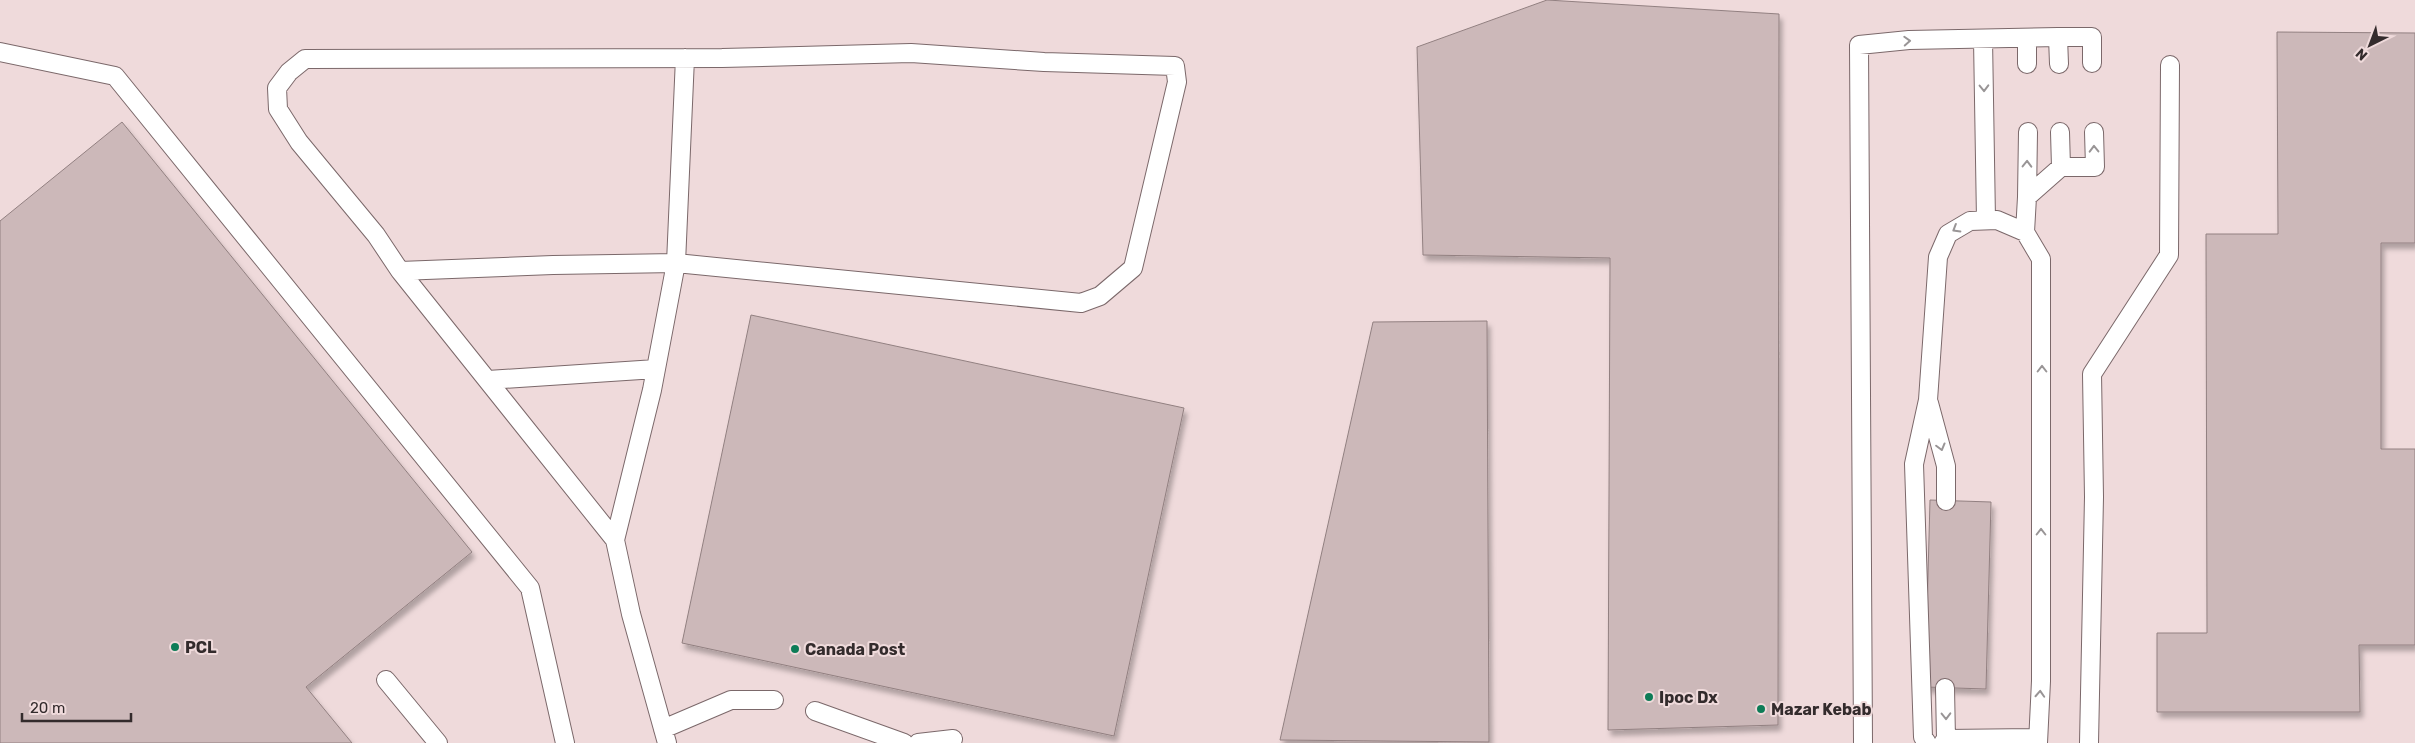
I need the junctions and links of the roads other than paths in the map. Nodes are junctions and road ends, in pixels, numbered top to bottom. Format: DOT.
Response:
graph roads {
  1 [pos="2027,38"];
  2 [pos="2058,38"];
  3 [pos="1983,39"];
  4 [pos="0,52"];
  5 [pos="685,58"];
  6 [pos="2092,63"];
  7 [pos="2027,64"];
  8 [pos="2059,64"];
  9 [pos="2170,65"];
  10 [pos="2028,132"];
  11 [pos="2060,132"];
  12 [pos="2094,132"];
  13 [pos="2061,167"];
  14 [pos="2027,197"];
  15 [pos="1986,220"];
  16 [pos="2025,232"];
  17 [pos="676,263"];
  18 [pos="400,271"];
  19 [pos="656,369"];
  20 [pos="488,380"];
  21 [pos="1928,400"];
  22 [pos="1946,501"];
  23 [pos="615,540"];
  24 [pos="386,680"];
  25 [pos="1945,688"];
  26 [pos="774,700"];
  27 [pos="815,711"];
  28 [pos="665,736"];
  29 [pos="953,739"];
  30 [pos="2038,740"];
  31 [pos="561,741"];
  32 [pos="1945,741"];
  33 [pos="438,743"];
  34 [pos="904,743"];
  35 [pos="918,743"];
  36 [pos="1864,743"];
  37 [pos="1927,743"];
  38 [pos="2089,743"];
  1 -- 2 [label="lane"];
  1 -- 3 [label="lane"];
  1 -- 7 [label="lane"];
  2 -- 6 [label="lane"];
  2 -- 8 [label="lane"];
  3 -- 15 [label="lane, one-way"];
  36 -- 3 [label="lane, one-way"];
  4 -- 31 [label="lane"];
  5 -- 17 [label="lane"];
  5 -- 17 [label="lane"];
  5 -- 18 [label="lane"];
  9 -- 38 [label="lane"];
  14 -- 10 [label="lane, one-way"];
  11 -- 13 [label="lane"];
  13 -- 12 [label="lane, one-way"];
  13 -- 14 [label="lane"];
  14 -- 16 [label="lane"];
  15 -- 16 [label="lane"];
  15 -- 21 [label="lane, one-way"];
  30 -- 16 [label="lane, one-way"];
  17 -- 18 [label="lane"];
  17 -- 19 [label="lane"];
  18 -- 20 [label="lane"];
  19 -- 20 [label="lane"];
  19 -- 23 [label="lane"];
  20 -- 23 [label="lane"];
  21 -- 22 [label="lane, one-way"];
  21 -- 37 [label="lane"];
  23 -- 28 [label="lane"];
  24 -- 33 [label="lane"];
  25 -- 32 [label="lane, one-way"];
  26 -- 28 [label="lane"];
  27 -- 34 [label="lane"];
  29 -- 35 [label="lane"];
  30 -- 32 [label="lane"];
}
